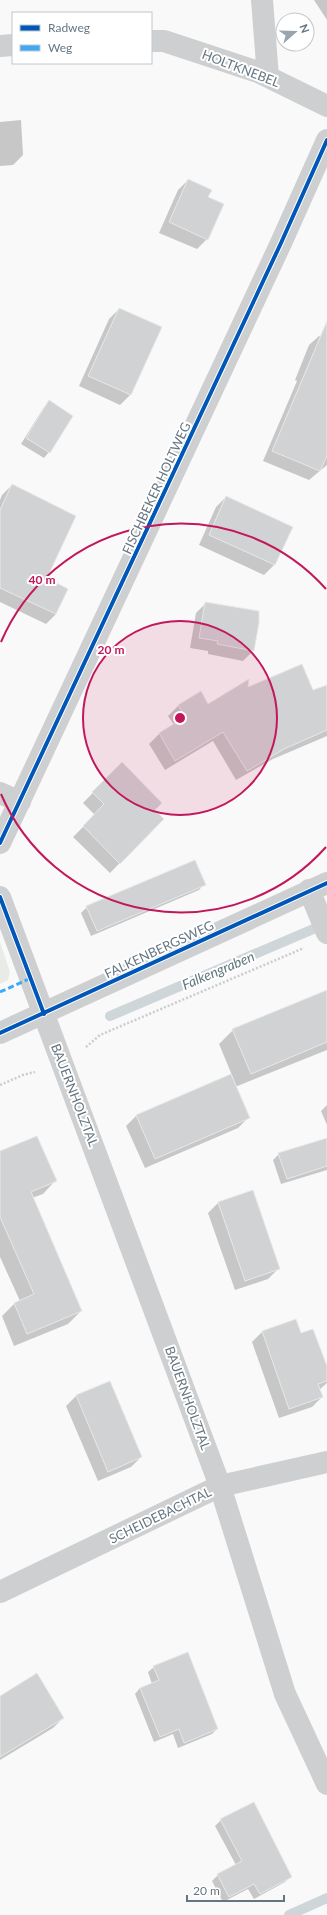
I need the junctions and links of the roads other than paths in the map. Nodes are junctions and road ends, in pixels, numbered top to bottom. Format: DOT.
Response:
graph roads {
  1 [pos="262,0"];
  2 [pos="152,41"];
  3 [pos="12,45"];
  4 [pos="0,46"];
  5 [pos="268,77"];
  6 [pos="327,106"];
  7 [pos="327,140"];
  8 [pos="0,793"];
  9 [pos="20,802"];
  10 [pos="0,844"];
  11 [pos="318,886"];
  12 [pos="0,897"];
  13 [pos="324,927"];
  14 [pos="44,1014"];
  15 [pos="0,1033"];
  16 [pos="327,1462"];
  17 [pos="220,1486"];
  18 [pos="0,1592"];
  19 [pos="327,1784"];
  1 -- 5 [label="street"];
  2 -- 5 [label="street, HOLTKNEBEL"];
  3 -- 4 [label="street"];
  5 -- 6 [label="street, HOLTKNEBEL"];
  7 -- 9 [label="street, FISCHBEKER HOLTWEG"];
  8 -- 9 [label="street"];
  9 -- 10 [label="street, FISCHBEKER HOLTWEG"];
  11 -- 13 [label="street"];
  11 -- 14 [label="street, FALKENBERGSWEG"];
  12 -- 14 [label="street"];
  14 -- 15 [label="street, FALKENBERGSWEG"];
  14 -- 17 [label="street, BAUERNHOLZTAL"];
  16 -- 17 [label="street, SCHEIDEBACHTAL"];
  17 -- 18 [label="street, SCHEIDEBACHTAL"];
  17 -- 19 [label="street, BAUERNHOLZTAL"];
}
